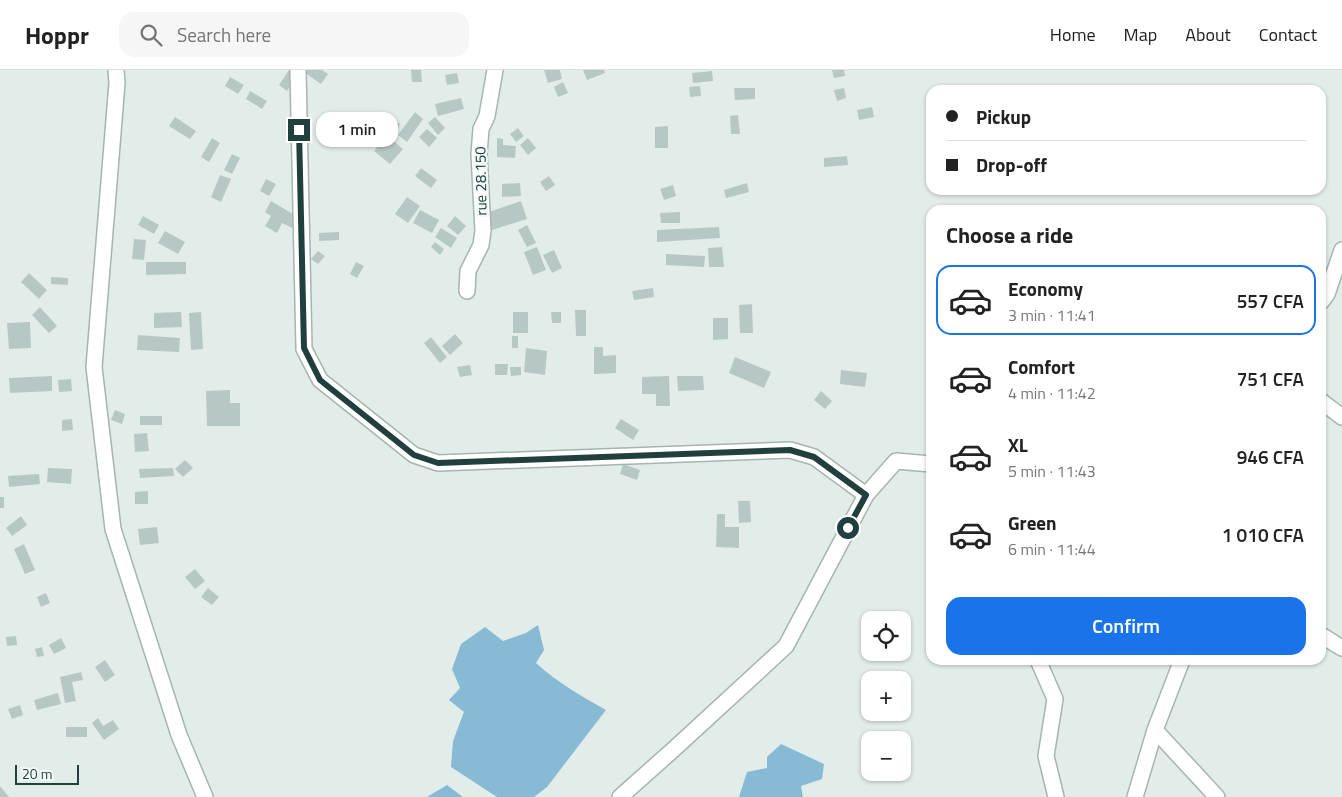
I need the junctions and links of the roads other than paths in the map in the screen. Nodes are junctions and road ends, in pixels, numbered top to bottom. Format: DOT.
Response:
graph roads {
  1 [pos="116,70"];
  2 [pos="298,70"];
  3 [pos="495,70"];
  4 [pos="1342,250"];
  5 [pos="467,291"];
  6 [pos="1326,295"];
  7 [pos="1326,405"];
  8 [pos="1342,417"];
  9 [pos="926,464"];
  10 [pos="866,495"];
  11 [pos="1326,638"];
  12 [pos="1342,648"];
  13 [pos="1040,665"];
  14 [pos="1180,665"];
  15 [pos="1155,730"];
  16 [pos="204,797"];
  17 [pos="620,797"];
  18 [pos="1056,797"];
  19 [pos="1135,797"];
  20 [pos="1217,797"];
  1 -- 16 [label="street"];
  2 -- 10 [label="street"];
  3 -- 5 [label="street, rue 28.150"];
  4 -- 6 [label="street"];
  7 -- 8 [label="street"];
  9 -- 10 [label="street"];
  10 -- 17 [label="street"];
  11 -- 12 [label="street"];
  13 -- 18 [label="street"];
  14 -- 15 [label="street"];
  15 -- 19 [label="street"];
  15 -- 20 [label="street"];
}
